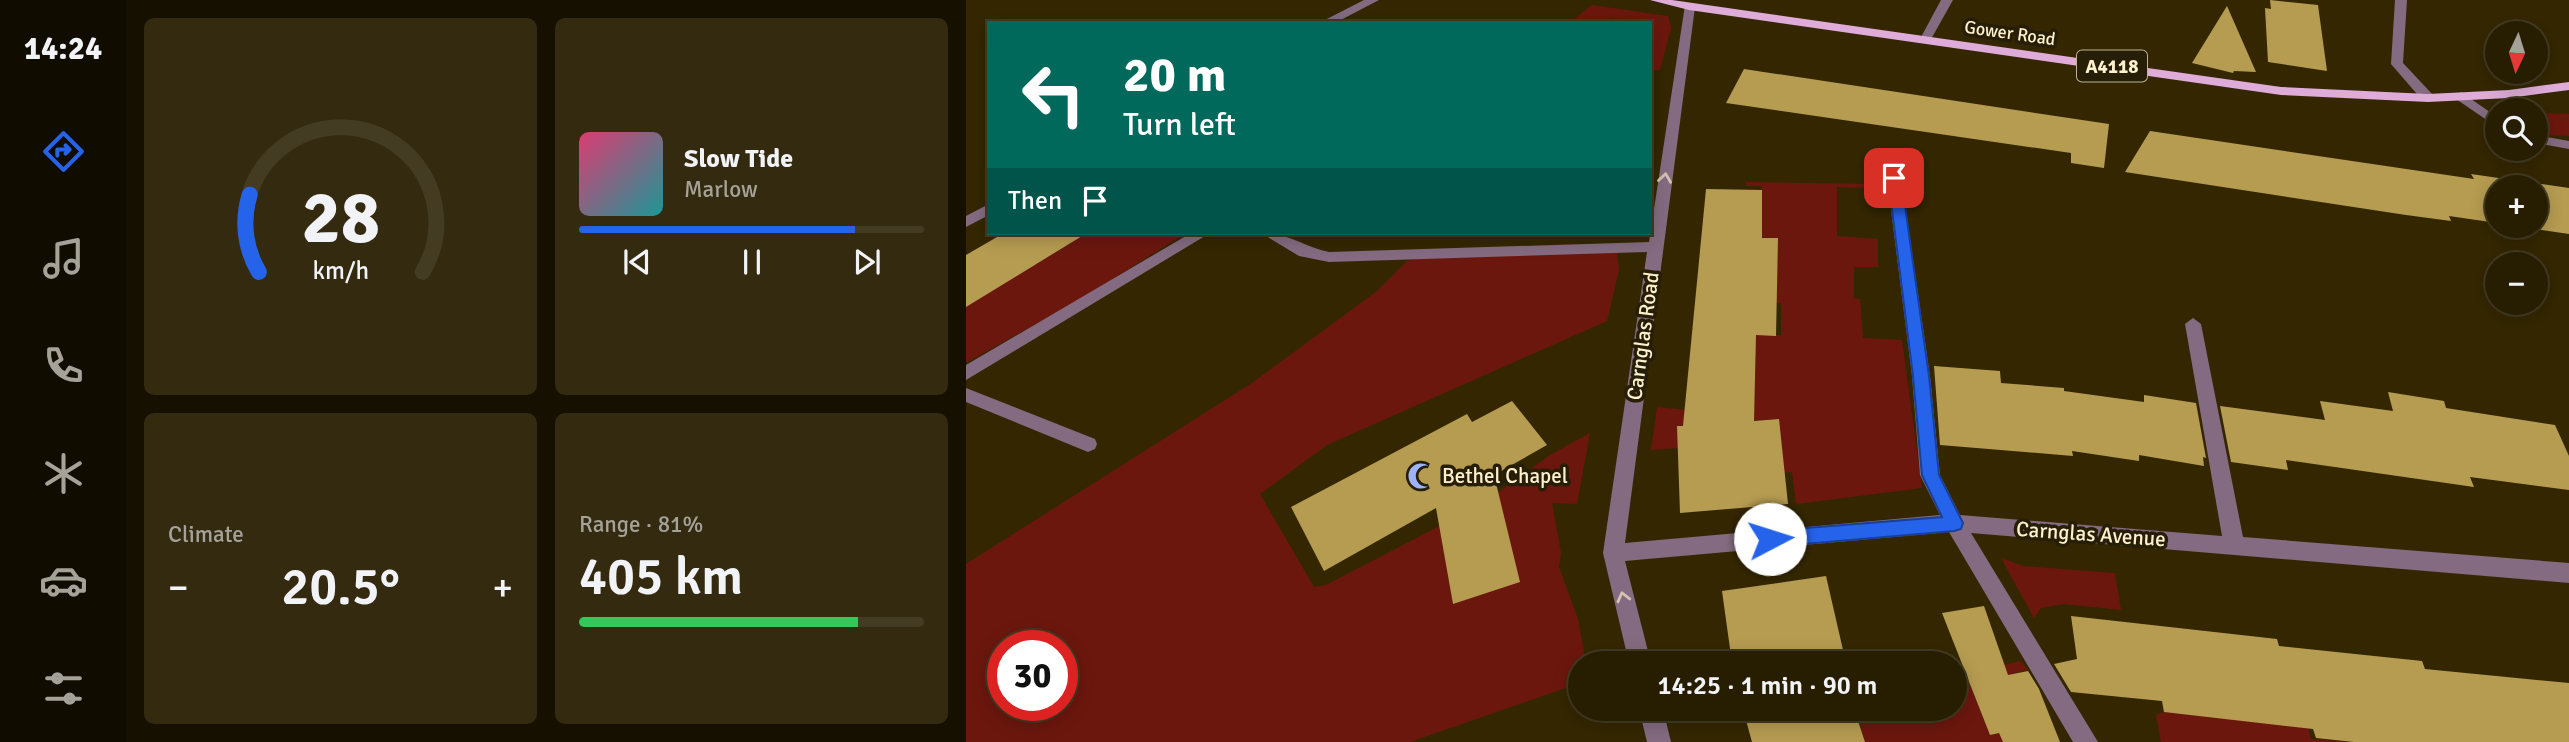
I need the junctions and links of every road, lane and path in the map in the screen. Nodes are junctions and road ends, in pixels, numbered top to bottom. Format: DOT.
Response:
graph roads {
  1 [pos="1373,0"];
  2 [pos="1657,0"];
  3 [pos="1947,0"];
  4 [pos="2400,0"];
  5 [pos="1689,7"];
  6 [pos="1329,21"];
  7 [pos="1926,39"];
  8 [pos="2569,86"];
  9 [pos="2461,96"];
  10 [pos="2428,98"];
  11 [pos="2485,114"];
  12 [pos="2548,141"];
  13 [pos="2569,145"];
  14 [pos="1894,178"];
  15 [pos="987,210"];
  16 [pos="966,222"];
  17 [pos="1199,235"];
  18 [pos="1273,235"];
  19 [pos="1656,247"];
  20 [pos="2193,324"];
  21 [pos="966,373"];
  22 [pos="966,395"];
  23 [pos="1087,444"];
  24 [pos="1954,523"];
  25 [pos="2234,545"];
  26 [pos="1613,553"];
  27 [pos="2569,573"];
  28 [pos="1637,651"];
  29 [pos="1654,721"];
  30 [pos="1660,742"];
  31 [pos="2086,742"];
  1 -- 6 [label="street"];
  2 -- 5 [label="main road, Gower Road / A4118"];
  3 -- 7 [label="street"];
  4 -- 10 [label="street"];
  5 -- 7 [label="main road, Gower Road / A4118"];
  19 -- 5 [label="street, Carnglas Road, one-way"];
  7 -- 10 [label="main road, Gower Road / A4118"];
  8 -- 9 [label="main road, Gower Road / A4118"];
  9 -- 10 [label="main road, Gower Road / A4118"];
  9 -- 11 [label="street"];
  12 -- 13 [label="street"];
  14 -- 24 [label="street"];
  15 -- 16 [label="street"];
  17 -- 21 [label="street"];
  18 -- 19 [label="street"];
  19 -- 26 [label="street, Carnglas Road"];
  20 -- 25 [label="street"];
  22 -- 23 [label="street"];
  24 -- 25 [label="street, Carnglas Avenue"];
  24 -- 26 [label="street, Carnglas Avenue"];
  24 -- 31 [label="street"];
  25 -- 27 [label="street, Carnglas Avenue"];
  28 -- 26 [label="street, Carnglas Road, one-way"];
  29 -- 30 [label="street"];
}
